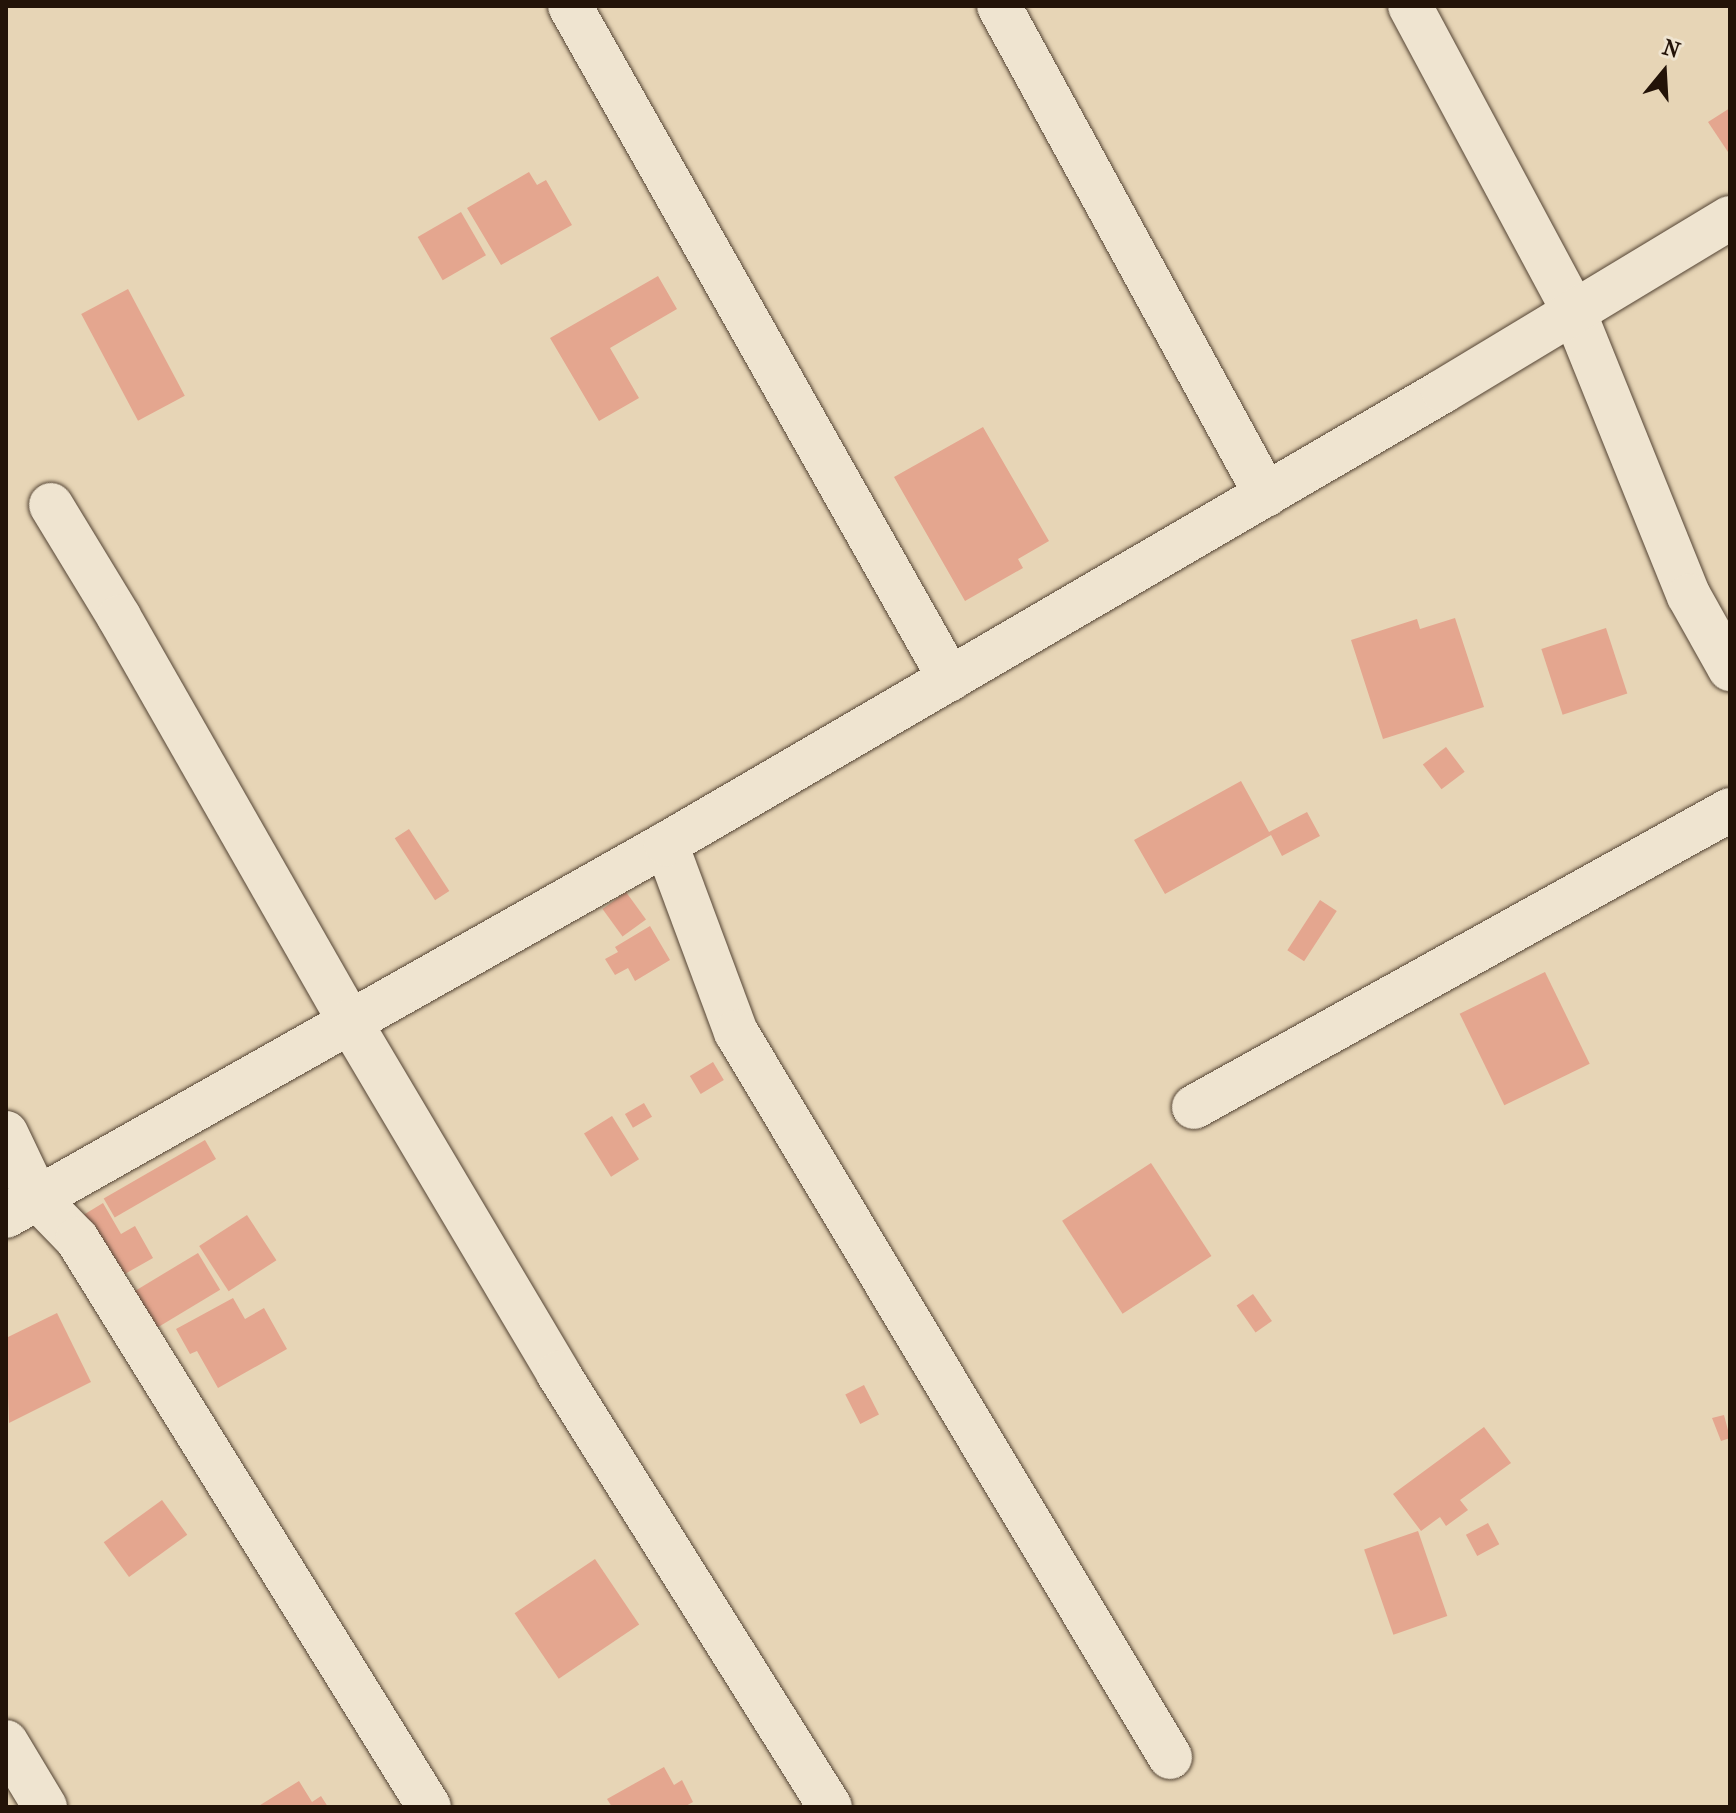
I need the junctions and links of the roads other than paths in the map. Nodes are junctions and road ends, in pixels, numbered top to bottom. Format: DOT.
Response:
graph roads {
  1 [pos="570,6"];
  2 [pos="999,6"];
  3 [pos="1410,6"];
  4 [pos="1730,218"];
  5 [pos="1574,312"];
  6 [pos="1266,495"];
  7 [pos="51,505"];
  8 [pos="1730,669"];
  9 [pos="950,679"];
  10 [pos="1730,810"];
  11 [pos="666,844"];
  12 [pos="350,1022"];
  13 [pos="1194,1107"];
  14 [pos="6,1133"];
  15 [pos="22,1207"];
  16 [pos="6,1742"];
  17 [pos="1170,1757"];
  18 [pos="45,1807"];
  19 [pos="429,1807"];
  20 [pos="830,1807"];
  1 -- 9 [label="street"];
  2 -- 6 [label="street"];
  3 -- 5 [label="street"];
  4 -- 5 [label="street"];
  5 -- 6 [label="street"];
  5 -- 8 [label="street"];
  6 -- 9 [label="street"];
  7 -- 12 [label="street"];
  9 -- 11 [label="street"];
  10 -- 13 [label="street"];
  11 -- 12 [label="street"];
  11 -- 17 [label="street"];
  12 -- 15 [label="street"];
  12 -- 20 [label="street"];
  14 -- 15 [label="street"];
  15 -- 19 [label="street"];
  16 -- 18 [label="street"];
}
